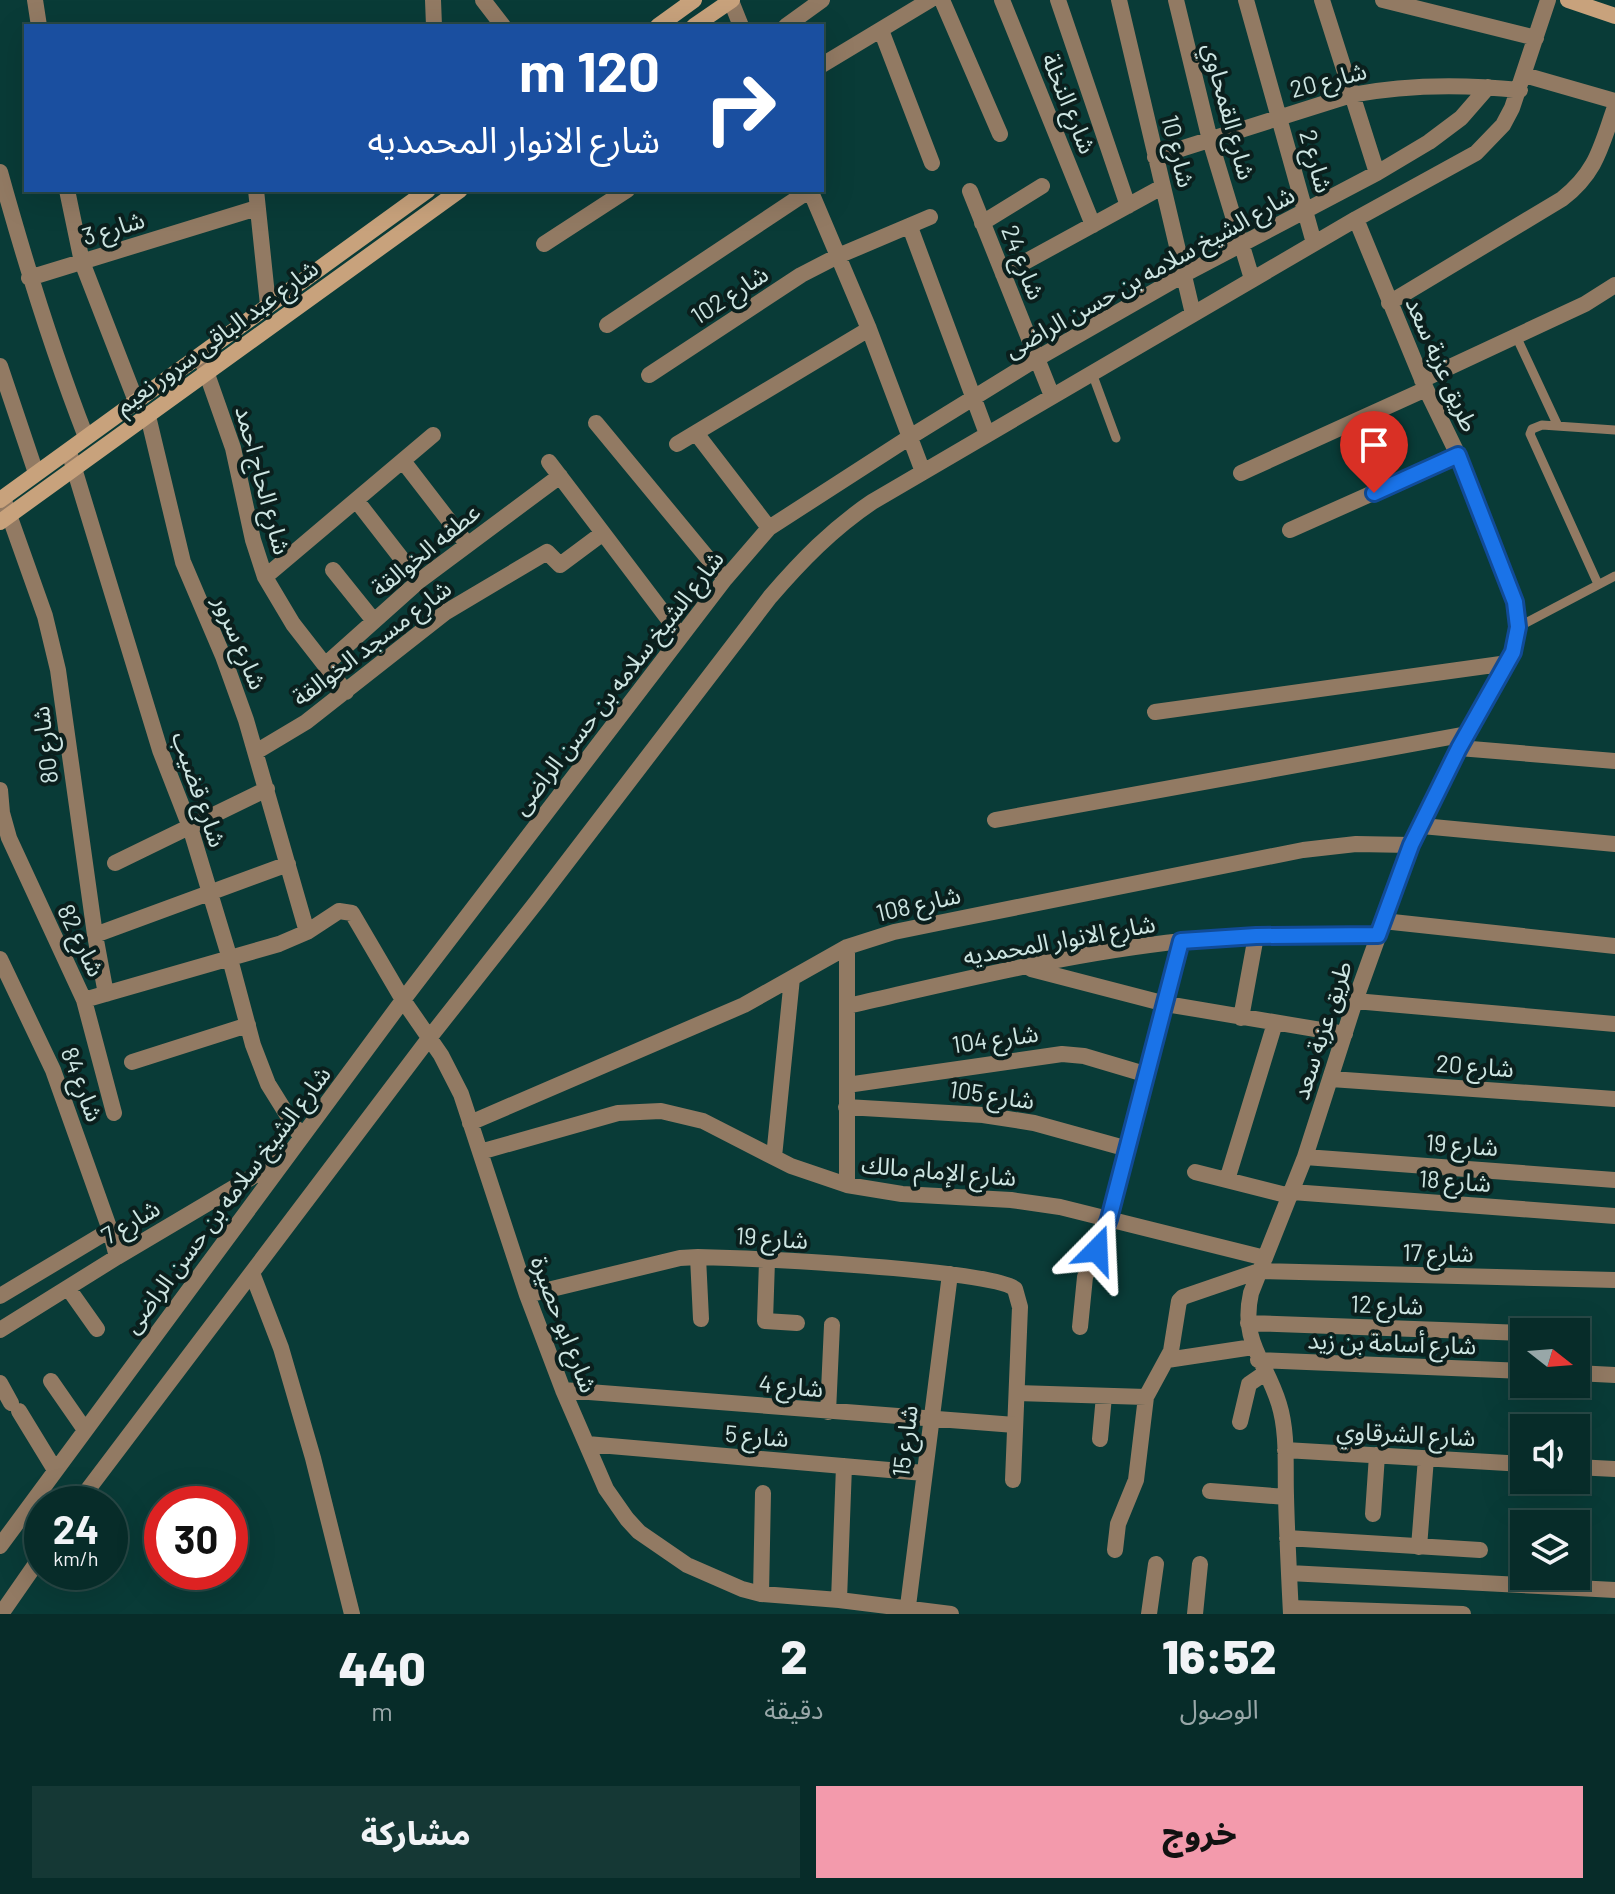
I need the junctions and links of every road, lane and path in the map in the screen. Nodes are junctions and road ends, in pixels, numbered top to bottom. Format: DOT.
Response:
graph roads {
  1 [pos="35,0"];
  2 [pos="433,0"];
  3 [pos="483,0"];
  4 [pos="694,0"];
  5 [pos="731,0"];
  6 [pos="822,0"];
  7 [pos="930,0"];
  8 [pos="942,0"];
  9 [pos="1002,0"];
  10 [pos="1058,0"];
  11 [pos="1119,0"];
  12 [pos="1176,0"];
  13 [pos="1246,0"];
  14 [pos="1322,0"];
  15 [pos="1383,0"];
  16 [pos="1548,0"];
  17 [pos="1568,0"];
  18 [pos="1615,16"];
  19 [pos="39,24"];
  20 [pos="434,24"];
  21 [pos="501,24"];
  22 [pos="661,24"];
  23 [pos="697,24"];
  24 [pos="740,24"];
  25 [pos="789,24"];
  26 [pos="881,30"];
  27 [pos="1536,38"];
  28 [pos="824,64"];
  29 [pos="1522,83"];
  30 [pos="1488,87"];
  31 [pos="1351,95"];
  32 [pos="1615,104"];
  33 [pos="1280,117"];
  34 [pos="1000,134"];
  35 [pos="1210,140"];
  36 [pos="1155,157"];
  37 [pos="932,163"];
  38 [pos="0,172"];
  39 [pos="1377,173"];
  40 [pos="1042,186"];
  41 [pos="1162,187"];
  42 [pos="970,191"];
  43 [pos="67,192"];
  44 [pos="256,192"];
  45 [pos="425,192"];
  46 [pos="457,192"];
  47 [pos="624,192"];
  48 [pos="807,192"];
  49 [pos="811,192"];
  50 [pos="1128,206"];
  51 [pos="257,208"];
  52 [pos="1306,210"];
  53 [pos="930,217"];
  54 [pos="1356,219"];
  55 [pos="982,223"];
  56 [pos="1093,225"];
  57 [pos="910,227"];
  58 [pos="1243,243"];
  59 [pos="1314,243"];
  60 [pos="544,244"];
  61 [pos="838,256"];
  62 [pos="82,262"];
  63 [pos="1003,274"];
  64 [pos="1185,274"];
  65 [pos="29,278"];
  66 [pos="1252,279"];
  67 [pos="1615,285"];
  68 [pos="1389,303"];
  69 [pos="268,305"];
  70 [pos="1193,314"];
  71 [pos="607,325"];
  72 [pos="869,329"];
  73 [pos="1516,336"];
  74 [pos="199,355"];
  75 [pos="1038,358"];
  76 [pos="0,366"];
  77 [pos="207,371"];
  78 [pos="1092,373"];
  79 [pos="649,375"];
  80 [pos="1424,384"];
  81 [pos="1052,396"];
  82 [pos="975,397"];
  83 [pos="136,401"];
  84 [pos="148,416"];
  85 [pos="596,423"];
  86 [pos="1558,426"];
  87 [pos="1615,430"];
  88 [pos="696,433"];
  89 [pos="987,434"];
  90 [pos="433,435"];
  91 [pos="86,437"];
  92 [pos="910,437"];
  93 [pos="1116,438"];
  94 [pos="677,444"];
  95 [pos="68,450"];
  96 [pos="1458,455"];
  97 [pos="403,461"];
  98 [pos="549,462"];
  99 [pos="74,466"];
  100 [pos="923,472"];
  101 [pos="36,473"];
  102 [pos="1241,473"];
  103 [pos="560,476"];
  104 [pos="2,499"];
  105 [pos="356,500"];
  106 [pos="5,518"];
  107 [pos="769,528"];
  108 [pos="1290,530"];
  109 [pos="603,533"];
  110 [pos="467,544"];
  111 [pos="333,570"];
  112 [pos="1615,576"];
  113 [pos="265,577"];
  114 [pos="725,579"];
  115 [pos="419,581"];
  116 [pos="1598,584"];
  117 [pos="374,621"];
  118 [pos="1518,627"];
  119 [pos="681,636"];
  120 [pos="1508,663"];
  121 [pos="325,665"];
  122 [pos="346,692"];
  123 [pos="1155,712"];
  124 [pos="1463,741"];
  125 [pos="256,752"];
  126 [pos="1615,761"];
  127 [pos="267,789"];
  128 [pos="0,790"];
  129 [pos="995,820"];
  130 [pos="1422,826"];
  131 [pos="190,827"];
  132 [pos="1615,844"];
  133 [pos="1411,845"];
  134 [pos="115,863"];
  135 [pos="288,864"];
  136 [pos="210,894"];
  137 [pos="1381,928"];
  138 [pos="307,932"];
  139 [pos="95,935"];
  140 [pos="1256,936"];
  141 [pos="1181,941"];
  142 [pos="1615,946"];
  143 [pos="847,947"];
  144 [pos="0,959"];
  145 [pos="230,959"];
  146 [pos="1021,966"];
  147 [pos="792,978"];
  148 [pos="106,994"];
  149 [pos="84,1000"];
  150 [pos="403,1000"];
  151 [pos="1355,1001"];
  152 [pos="1166,1004"];
  153 [pos="847,1006"];
  154 [pos="1241,1018"];
  155 [pos="1275,1023"];
  156 [pos="1615,1024"];
  157 [pos="248,1025"];
  158 [pos="1345,1034"];
  159 [pos="430,1037"];
  160 [pos="132,1062"];
  161 [pos="1148,1075"];
  162 [pos="1331,1079"];
  163 [pos="847,1085"];
  164 [pos="1615,1099"];
  165 [pos="846,1107"];
  166 [pos="114,1113"];
  167 [pos="470,1123"];
  168 [pos="301,1137"];
  169 [pos="1128,1149"];
  170 [pos="480,1152"];
  171 [pos="287,1156"];
  172 [pos="774,1157"];
  173 [pos="1305,1157"];
  174 [pos="1195,1172"];
  175 [pos="1227,1180"];
  176 [pos="1615,1180"];
  177 [pos="847,1185"];
  178 [pos="1291,1194"];
  179 [pos="1615,1216"];
  180 [pos="1109,1219"];
  181 [pos="110,1230"];
  182 [pos="117,1257"];
  183 [pos="698,1257"];
  184 [pos="767,1261"];
  185 [pos="1262,1265"];
  186 [pos="252,1273"];
  187 [pos="950,1274"];
  188 [pos="1615,1280"];
  189 [pos="68,1288"];
  190 [pos="527,1295"];
  191 [pos="0,1296"];
  192 [pos="701,1319"];
  193 [pos="797,1323"];
  194 [pos="1248,1323"];
  195 [pos="832,1325"];
  196 [pos="1080,1327"];
  197 [pos="97,1329"];
  198 [pos="0,1330"];
  199 [pos="1510,1332"];
  200 [pos="1167,1360"];
  201 [pos="1259,1360"];
  202 [pos="1510,1370"];
  203 [pos="1590,1374"];
  204 [pos="1615,1375"];
  205 [pos="51,1381"];
  206 [pos="0,1383"];
  207 [pos="563,1390"];
  208 [pos="1017,1393"];
  209 [pos="1104,1396"];
  210 [pos="1146,1397"];
  211 [pos="828,1412"];
  212 [pos="930,1419"];
  213 [pos="1240,1422"];
  214 [pos="1015,1425"];
  215 [pos="85,1430"];
  216 [pos="1100,1439"];
  217 [pos="587,1444"];
  218 [pos="1285,1450"];
  219 [pos="1377,1455"];
  220 [pos="1426,1458"];
  221 [pos="1510,1463"];
  222 [pos="844,1466"];
  223 [pos="1590,1468"];
  224 [pos="1615,1469"];
  225 [pos="55,1470"];
  226 [pos="924,1473"];
  227 [pos="1013,1480"];
  228 [pos="91,1486"];
  229 [pos="1210,1491"];
  230 [pos="763,1493"];
  231 [pos="1286,1497"];
  232 [pos="1373,1514"];
  233 [pos="1287,1538"];
  234 [pos="0,1546"];
  235 [pos="1419,1547"];
  236 [pos="1115,1550"];
  237 [pos="1480,1550"];
  238 [pos="1156,1564"];
  239 [pos="1200,1564"];
  240 [pos="1289,1573"];
  241 [pos="24,1581"];
  242 [pos="1615,1590"];
  243 [pos="761,1594"];
  244 [pos="839,1600"];
  245 [pos="908,1611"];
  246 [pos="1291,1611"];
  247 [pos="1,1614"];
  248 [pos="352,1614"];
  249 [pos="951,1614"];
  250 [pos="1149,1614"];
  251 [pos="1195,1614"];
  252 [pos="1463,1614"];
  1 -- 19 [label="street"];
  2 -- 20 [label="street"];
  3 -- 21 [label="street"];
  4 -- 22 [label="street"];
  5 -- 23 [label="street"];
  5 -- 24 [label="street"];
  6 -- 25 [label="street"];
  7 -- 26 [label="street"];
  8 -- 34 [label="street"];
  9 -- 56 [label="street, شارع النخلة"];
  10 -- 50 [label="street"];
  11 -- 36 [label="street, شارع 10"];
  12 -- 35 [label="street, شارع القمحاوي"];
  13 -- 33 [label="street, شارع 2"];
  14 -- 31 [label="street"];
  15 -- 27 [label="street"];
  16 -- 27 [label="street"];
  17 -- 18 [label="street"];
  26 -- 28 [label="street"];
  26 -- 37 [label="street"];
  27 -- 29 [label="street"];
  29 -- 30 [label="street, شارع 20"];
  29 -- 32 [label="street, شارع 20"];
  29 -- 54 [label="street"];
  30 -- 31 [label="street, شارع 20"];
  30 -- 39 [label="street, شارع الشيخ سلامه بن حسن الراضى"];
  31 -- 33 [label="street, شارع 20"];
  31 -- 39 [label="street"];
  32 -- 68 [label="street"];
  33 -- 35 [label="street, شارع 20"];
  33 -- 52 [label="street, شارع 2"];
  35 -- 36 [label="street, شارع 20"];
  35 -- 58 [label="street, شارع القمحاوي"];
  36 -- 41 [label="street, شارع 10"];
  38 -- 65 [label="street"];
  39 -- 52 [label="street, شارع الشيخ سلامه بن حسن الراضى"];
  40 -- 55 [label="street"];
  41 -- 50 [label="street"];
  41 -- 64 [label="street, شارع 10"];
  42 -- 55 [label="street, شارع 24"];
  43 -- 62 [label="street"];
  44 -- 51 [label="street"];
  45 -- 69 [label="street, شارع عبد الباقى سرور نعيم"];
  46 -- 77 [label="street, شارع عبد الباقى سرور نعيم"];
  47 -- 60 [label="street"];
  48 -- 71 [label="street"];
  49 -- 61 [label="street"];
  50 -- 56 [label="street"];
  51 -- 62 [label="street, شارع 3"];
  51 -- 69 [label="street"];
  52 -- 58 [label="street, شارع الشيخ سلامه بن حسن الراضى"];
  52 -- 59 [label="street, شارع 2"];
  53 -- 57 [label="street, شارع 102"];
  54 -- 59 [label="street"];
  54 -- 68 [label="street, طريق عزبة سعد"];
  55 -- 63 [label="street, شارع 24"];
  56 -- 63 [label="street"];
  57 -- 61 [label="street, شارع 102"];
  57 -- 82 [label="street"];
  58 -- 64 [label="street, شارع الشيخ سلامه بن حسن الراضى"];
  58 -- 66 [label="street, شارع القمحاوي"];
  59 -- 66 [label="street"];
  61 -- 72 [label="street"];
  61 -- 79 [label="street, شارع 102"];
  62 -- 65 [label="street, شارع 3"];
  62 -- 83 [label="street"];
  63 -- 75 [label="street, شارع 24"];
  64 -- 70 [label="street, شارع 10"];
  64 -- 75 [label="street, شارع الشيخ سلامه بن حسن الراضى"];
  65 -- 91 [label="street"];
  66 -- 70 [label="street"];
  67 -- 73 [label="street"];
  68 -- 80 [label="street, طريق عزبة سعد"];
  69 -- 74 [label="street, شارع عبد الباقى سرور نعيم"];
  70 -- 78 [label="street"];
  72 -- 88 [label="street"];
  72 -- 92 [label="street"];
  73 -- 80 [label="street"];
  73 -- 86 [label="lane"];
  74 -- 77 [label="street, شارع الحاج احمد"];
  74 -- 83 [label="street, شارع عبد الباقى سرور نعيم"];
  75 -- 81 [label="street, شارع 24"];
  75 -- 82 [label="street, شارع الشيخ سلامه بن حسن الراضى"];
  76 -- 101 [label="street"];
  77 -- 84 [label="street, شارع عبد الباقى سرور نعيم"];
  77 -- 113 [label="street, شارع الحاج احمد"];
  78 -- 81 [label="street"];
  78 -- 93 [label="lane"];
  80 -- 96 [label="street, طريق عزبة سعد"];
  80 -- 102 [label="street"];
  81 -- 89 [label="street"];
  82 -- 89 [label="street"];
  82 -- 92 [label="street, شارع الشيخ سلامه بن حسن الراضى"];
  83 -- 91 [label="street, شارع عبد الباقى سرور نعيم"];
  84 -- 99 [label="street, شارع عبد الباقى سرور نعيم"];
  84 -- 125 [label="street, شارع سرور"];
  85 -- 114 [label="street"];
  86 -- 87 [label="lane"];
  86 -- 116 [label="lane"];
  88 -- 94 [label="street"];
  88 -- 107 [label="street"];
  89 -- 100 [label="street"];
  90 -- 97 [label="street"];
  91 -- 95 [label="street, شارع عبد الباقى سرور نعيم"];
  92 -- 100 [label="street"];
  92 -- 107 [label="street, شارع الشيخ سلامه بن حسن الراضى"];
  95 -- 99 [label="street, شارع قضيب"];
  95 -- 101 [label="street, شارع عبد الباقى سرور نعيم"];
  96 -- 108 [label="street"];
  96 -- 118 [label="street, طريق عزبة سعد"];
  97 -- 105 [label="street"];
  97 -- 110 [label="street"];
  98 -- 103 [label="street"];
  99 -- 106 [label="street, شارع عبد الباقى سرور نعيم"];
  99 -- 131 [label="street, شارع قضيب"];
  100 -- 159 [label="street"];
  101 -- 104 [label="street, شارع عبد الباقى سرور نعيم"];
  103 -- 109 [label="street"];
  103 -- 110 [label="street, عطفه الخوالقة"];
  104 -- 106 [label="street, شارع 80"];
  105 -- 113 [label="street"];
  105 -- 115 [label="street"];
  106 -- 139 [label="street, شارع 80"];
  107 -- 114 [label="street, شارع الشيخ سلامه بن حسن الراضى"];
  109 -- 119 [label="street"];
  109 -- 122 [label="street, شارع مسجد الخوالقة"];
  110 -- 115 [label="street, عطفه الخوالقة"];
  111 -- 117 [label="street"];
  112 -- 116 [label="lane"];
  113 -- 121 [label="street, شارع الحاج احمد"];
  114 -- 119 [label="street, شارع الشيخ سلامه بن حسن الراضى"];
  115 -- 117 [label="street, عطفه الخوالقة"];
  116 -- 118 [label="lane"];
  117 -- 121 [label="street, عطفه الخوالقة"];
  118 -- 120 [label="street, طريق عزبة سعد"];
  119 -- 150 [label="street, شارع الشيخ سلامه بن حسن الراضى"];
  120 -- 123 [label="street"];
  120 -- 124 [label="street, طريق عزبة سعد"];
  121 -- 122 [label="street, شارع الحاج احمد"];
  122 -- 125 [label="street, شارع مسجد الخوالقة"];
  124 -- 126 [label="street"];
  124 -- 129 [label="street"];
  124 -- 130 [label="street, طريق عزبة سعد"];
  125 -- 127 [label="street, شارع سرور"];
  127 -- 131 [label="street"];
  127 -- 135 [label="street, شارع سرور"];
  128 -- 149 [label="street, شارع 82"];
  130 -- 132 [label="street"];
  130 -- 133 [label="street, طريق عزبة سعد"];
  131 -- 134 [label="street"];
  131 -- 136 [label="street, شارع قضيب"];
  133 -- 137 [label="street, طريق عزبة سعد"];
  133 -- 143 [label="street, شارع 108"];
  135 -- 136 [label="street"];
  135 -- 138 [label="street, شارع سرور"];
  136 -- 139 [label="street"];
  136 -- 145 [label="street, شارع قضيب"];
  137 -- 140 [label="street, شارع الانوار المحمديه"];
  137 -- 142 [label="street, شارع الانوار المحمديه"];
  137 -- 151 [label="street, طريق عزبة سعد"];
  138 -- 145 [label="street"];
  138 -- 150 [label="street, شارع ابو حصيرة"];
  139 -- 148 [label="street, شارع 80"];
  140 -- 141 [label="street, شارع الانوار المحمديه"];
  140 -- 154 [label="street"];
  141 -- 146 [label="street, شارع الانوار المحمديه"];
  141 -- 152 [label="street"];
  143 -- 147 [label="street, شارع 108"];
  143 -- 153 [label="street"];
  144 -- 181 [label="street, شارع 84"];
  145 -- 148 [label="street"];
  145 -- 157 [label="street, شارع قضيب"];
  146 -- 152 [label="street"];
  146 -- 153 [label="street, شارع الانوار المحمديه"];
  147 -- 167 [label="street, شارع 108"];
  147 -- 172 [label="street"];
  148 -- 149 [label="street"];
  149 -- 166 [label="street, شارع 82"];
  150 -- 159 [label="street, شارع ابو حصيرة"];
  150 -- 168 [label="street, شارع الشيخ سلامه بن حسن الراضى"];
  151 -- 156 [label="street"];
  151 -- 158 [label="street, طريق عزبة سعد"];
  152 -- 154 [label="street"];
  152 -- 161 [label="street"];
  153 -- 163 [label="street"];
  154 -- 155 [label="street"];
  155 -- 158 [label="street"];
  155 -- 175 [label="street"];
  157 -- 160 [label="street"];
  157 -- 168 [label="street, شارع قضيب"];
  158 -- 162 [label="street, طريق عزبة سعد"];
  159 -- 167 [label="street, شارع ابو حصيرة"];
  159 -- 186 [label="street"];
  161 -- 163 [label="street, شارع 104"];
  161 -- 169 [label="street"];
  162 -- 164 [label="street, شارع 20"];
  162 -- 173 [label="street, طريق عزبة سعد"];
  163 -- 165 [label="street"];
  165 -- 169 [label="street, شارع 105"];
  165 -- 177 [label="street"];
  167 -- 170 [label="street, شارع ابو حصيرة"];
  168 -- 171 [label="street, شارع الشيخ سلامه بن حسن الراضى"];
  169 -- 180 [label="street"];
  170 -- 172 [label="street, شارع الإمام مالك"];
  170 -- 190 [label="street, شارع ابو حصيرة"];
  171 -- 182 [label="street, شارع 7"];
  171 -- 215 [label="street, شارع الشيخ سلامه بن حسن الراضى"];
  172 -- 177 [label="street, شارع الإمام مالك"];
  173 -- 176 [label="street, شارع 19"];
  173 -- 178 [label="street, طريق عزبة سعد"];
  174 -- 175 [label="street, شارع 18"];
  175 -- 178 [label="street, شارع 18"];
  177 -- 180 [label="street, شارع الإمام مالك"];
  178 -- 179 [label="street, شارع 18"];
  178 -- 185 [label="street, طريق عزبة سعد"];
  180 -- 185 [label="street, شارع الإمام مالك"];
  180 -- 196 [label="street"];
  181 -- 182 [label="street, شارع 84"];
  181 -- 191 [label="street"];
  182 -- 189 [label="street, شارع 7"];
  183 -- 184 [label="street, شارع 19"];
  183 -- 190 [label="street, شارع 19"];
  183 -- 192 [label="street"];
  184 -- 187 [label="street, شارع 19"];
  184 -- 193 [label="street"];
  185 -- 188 [label="street, شارع 17"];
  185 -- 194 [label="street, طريق عزبة سعد"];
  185 -- 200 [label="street"];
  186 -- 228 [label="street"];
  186 -- 248 [label="street"];
  187 -- 208 [label="street, شارع 19"];
  187 -- 212 [label="street, شارع 15"];
  189 -- 197 [label="street"];
  189 -- 198 [label="street, شارع 7"];
  190 -- 207 [label="street, شارع ابو حصيرة"];
  194 -- 199 [label="street, شارع 12"];
  194 -- 201 [label="street, طريق عزبة سعد"];
  195 -- 211 [label="street"];
  200 -- 201 [label="street, شارع أسامة بن زيد"];
  200 -- 210 [label="street"];
  201 -- 202 [label="street, شارع أسامة بن زيد"];
  201 -- 213 [label="street"];
  201 -- 218 [label="street, طريق عزبة سعد"];
  203 -- 204 [label="street"];
  205 -- 215 [label="street"];
  206 -- 225 [label="street"];
  207 -- 211 [label="street, شارع 4"];
  207 -- 217 [label="street, شارع ابو حصيرة"];
  208 -- 209 [label="street"];
  208 -- 214 [label="street"];
  209 -- 210 [label="street"];
  209 -- 216 [label="street"];
  210 -- 236 [label="street"];
  211 -- 212 [label="street, شارع 4"];
  212 -- 214 [label="street, شارع 4"];
  212 -- 226 [label="street, شارع 15"];
  214 -- 227 [label="street"];
  215 -- 225 [label="street, شارع الشيخ سلامه بن حسن الراضى"];
  217 -- 222 [label="street, شارع 5"];
  217 -- 243 [label="street, شارع ابو حصيرة"];
  218 -- 219 [label="street, شارع الشرقاوي"];
  218 -- 231 [label="street, طريق عزبة سعد"];
  219 -- 220 [label="street, شارع الشرقاوي"];
  219 -- 232 [label="street"];
  220 -- 221 [label="street, شارع الشرقاوي"];
  220 -- 235 [label="street"];
  222 -- 226 [label="street, شارع 5"];
  222 -- 244 [label="street"];
  223 -- 224 [label="street"];
  225 -- 234 [label="street, شارع الشيخ سلامه بن حسن الراضى"];
  226 -- 245 [label="street, شارع 15"];
  229 -- 231 [label="street"];
  230 -- 243 [label="street"];
  231 -- 233 [label="street, طريق عزبة سعد"];
  233 -- 235 [label="street"];
  233 -- 240 [label="street, طريق عزبة سعد"];
  235 -- 237 [label="street"];
  238 -- 250 [label="street"];
  239 -- 251 [label="street"];
  240 -- 242 [label="street"];
  240 -- 246 [label="street, طريق عزبة سعد"];
  241 -- 247 [label="street"];
  243 -- 244 [label="street, شارع ابو حصيرة"];
  244 -- 245 [label="street, شارع ابو حصيرة"];
  245 -- 249 [label="street, شارع ابو حصيرة"];
  246 -- 252 [label="street"];
}
